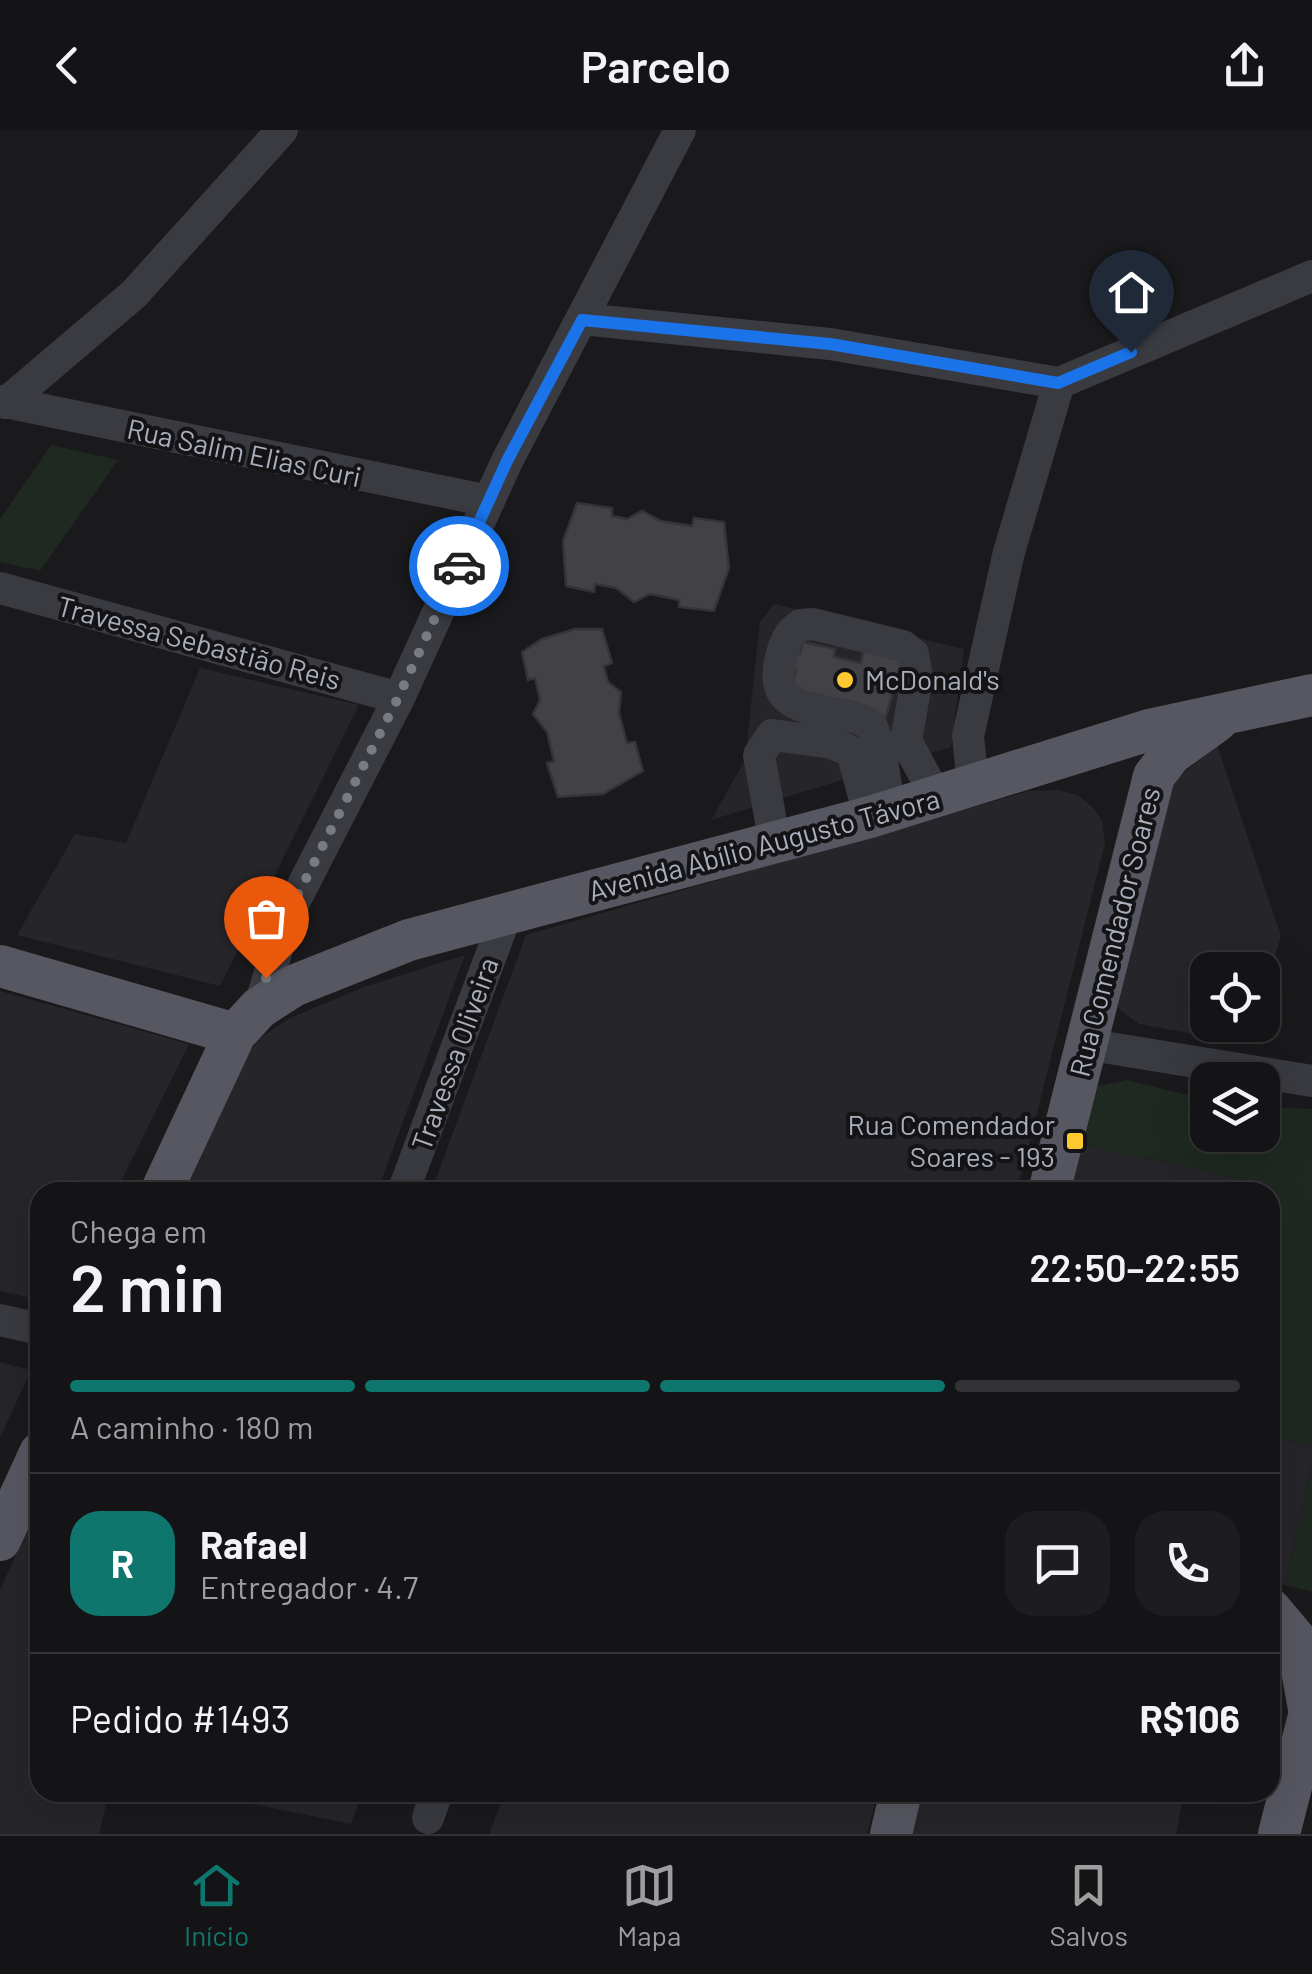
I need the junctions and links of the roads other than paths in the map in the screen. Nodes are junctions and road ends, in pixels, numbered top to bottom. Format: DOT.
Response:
graph roads {
  1 [pos="282,130"];
  2 [pos="680,130"];
  3 [pos="1312,276"];
  4 [pos="582,320"];
  5 [pos="1058,383"];
  6 [pos="3,402"];
  7 [pos="489,501"];
  8 [pos="0,588"];
  9 [pos="1312,694"];
  10 [pos="398,698"];
  11 [pos="1239,710"];
  12 [pos="1066,758"];
  13 [pos="954,792"];
  14 [pos="880,814"];
  15 [pos="1138,826"];
  16 [pos="775,844"];
  17 [pos="506,915"];
  18 [pos="0,966"];
  19 [pos="247,1021"];
  20 [pos="1085,1044"];
  21 [pos="1312,1081"];
  22 [pos="166,1182"];
  23 [pos="408,1182"];
  24 [pos="1051,1182"];
  25 [pos="0,1320"];
  26 [pos="30,1327"];
  27 [pos="30,1475"];
  28 [pos="0,1540"];
  29 [pos="1280,1607"];
  30 [pos="1312,1612"];
  31 [pos="1280,1619"];
  32 [pos="1309,1711"];
  33 [pos="899,1802"];
  34 [pos="891,1834"];
  35 [pos="1279,1834"];
  1 -- 6 [label="street"];
  2 -- 4 [label="street"];
  3 -- 5 [label="street"];
  4 -- 5 [label="street"];
  4 -- 7 [label="street"];
  5 -- 13 [label="street"];
  6 -- 7 [label="street, Rua Salim Elias Curi"];
  7 -- 10 [label="street"];
  8 -- 10 [label="street, Travessa Sebastião Reis"];
  9 -- 11 [label="main road, Avenida Abílio Augusto Távora"];
  10 -- 19 [label="street"];
  11 -- 12 [label="main road, Avenida Abílio Augusto Távora"];
  11 -- 15 [label="main road, Rua Comendador Soares"];
  12 -- 13 [label="main road, Avenida Abílio Augusto Távora"];
  12 -- 15 [label="main road"];
  13 -- 14 [label="main road, Avenida Abílio Augusto Távora"];
  13 -- 14 [label="street"];
  14 -- 16 [label="main road, Avenida Abílio Augusto Távora"];
  14 -- 16 [label="street"];
  15 -- 20 [label="main road, Rua Comendador Soares"];
  16 -- 17 [label="main road, Avenida Abílio Augusto Távora"];
  17 -- 19 [label="main road, Avenida Abílio Augusto Távora"];
  17 -- 23 [label="street, Travessa Oliveira"];
  18 -- 19 [label="main road"];
  19 -- 22 [label="main road"];
  20 -- 21 [label="street"];
  20 -- 24 [label="main road, Rua Comendador Soares"];
  25 -- 26 [label="street"];
  27 -- 28 [label="main road"];
  29 -- 30 [label="main road"];
  31 -- 32 [label="main road"];
  32 -- 35 [label="main road"];
  33 -- 34 [label="main road"];
}
